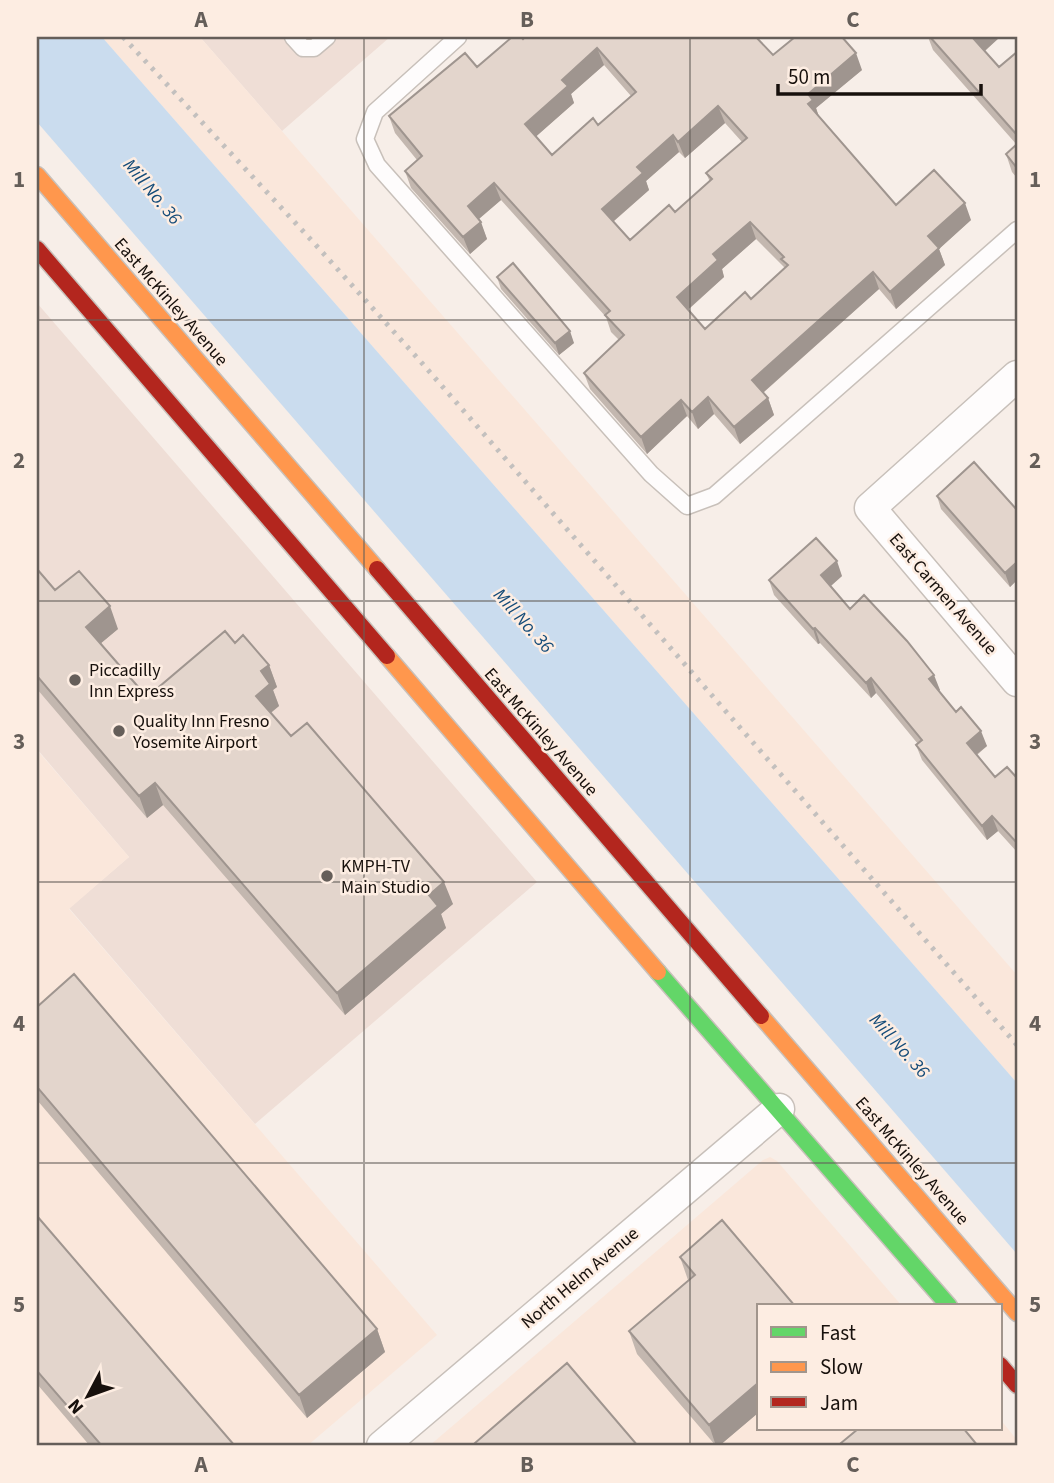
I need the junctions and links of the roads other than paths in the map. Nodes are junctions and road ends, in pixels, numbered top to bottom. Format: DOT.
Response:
graph roads {
  1 [pos="293,37"];
  2 [pos="327,37"];
  3 [pos="458,37"];
  4 [pos="37,175"];
  5 [pos="1017,230"];
  6 [pos="37,249"];
  7 [pos="169,354"];
  8 [pos="1017,376"];
  9 [pos="241,414"];
  10 [pos="1017,681"];
  11 [pos="789,1107"];
  12 [pos="947,1258"];
  13 [pos="947,1304"];
  14 [pos="1017,1315"];
  15 [pos="1002,1367"];
  16 [pos="1017,1385"];
  17 [pos="382,1446"];
  1 -- 2 [label="lane"];
  3 -- 5 [label="lane"];
  4 -- 9 [label="main road, East McKinley Avenue"];
  6 -- 11 [label="main road"];
  7 -- 9 [label="main road"];
  8 -- 10 [label="street, East Carmen Avenue"];
  9 -- 14 [label="main road, East McKinley Avenue"];
  11 -- 13 [label="main road"];
  11 -- 17 [label="street, North Helm Avenue"];
  12 -- 14 [label="main road"];
  15 -- 16 [label="main road"];
}
